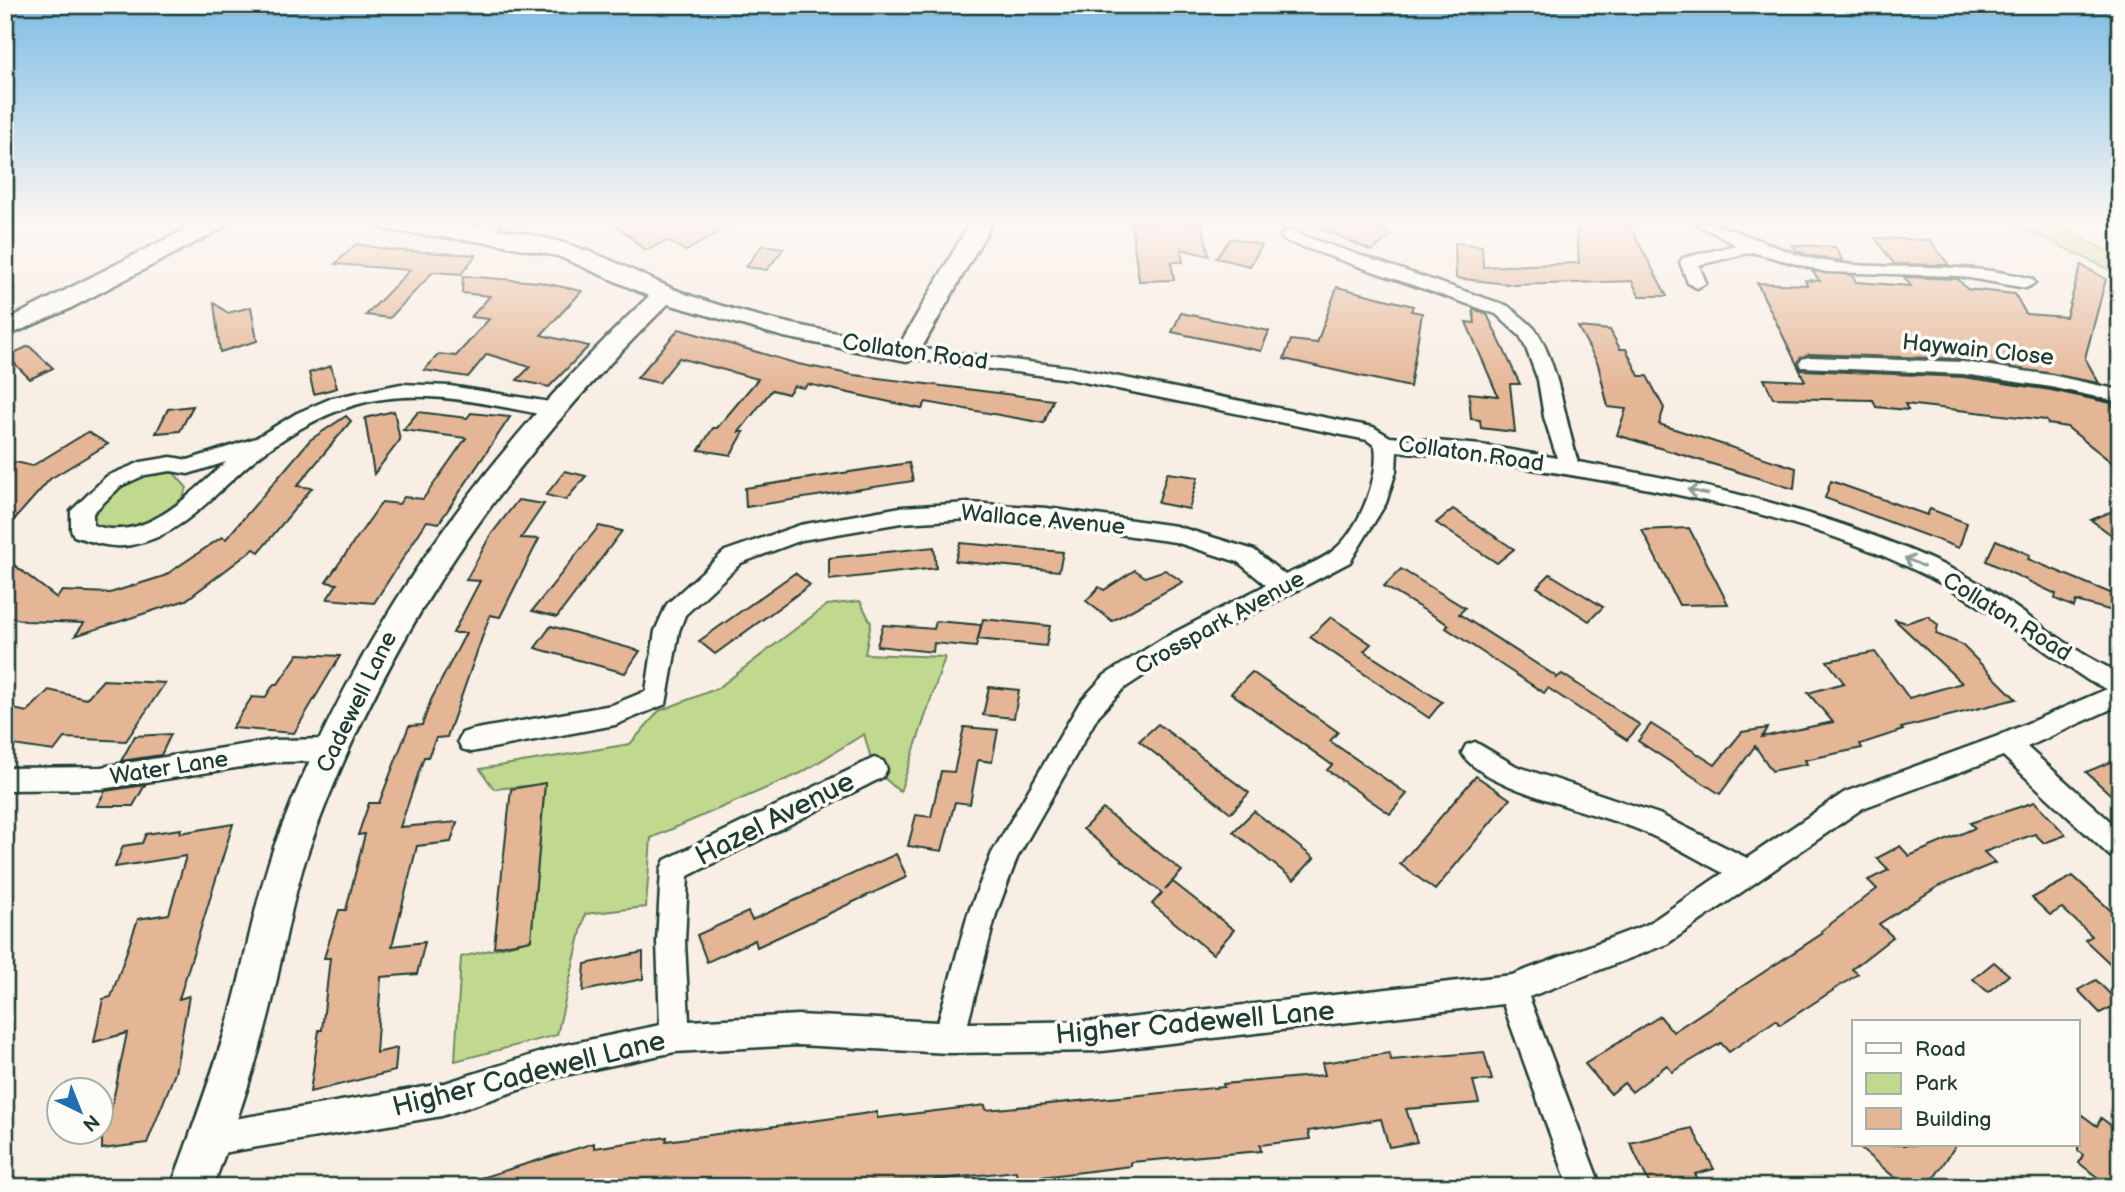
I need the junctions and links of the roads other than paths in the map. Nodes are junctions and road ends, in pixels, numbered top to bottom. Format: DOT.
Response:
graph roads {
  1 [pos="103,279"];
  2 [pos="628,279"];
  3 [pos="950,279"];
  4 [pos="1412,279"];
  5 [pos="1695,279"];
  6 [pos="2012,279"];
  7 [pos="1697,283"];
  8 [pos="2026,283"];
  9 [pos="664,295"];
  10 [pos="5,330"];
  11 [pos="1822,342"];
  12 [pos="908,353"];
  13 [pos="1809,363"];
  14 [pos="1830,363"];
  15 [pos="2120,396"];
  16 [pos="550,409"];
  17 [pos="262,443"];
  18 [pos="1385,443"];
  19 [pos="188,467"];
  20 [pos="1570,468"];
  21 [pos="206,490"];
  22 [pos="1284,587"];
  23 [pos="2120,684"];
  24 [pos="2120,694"];
  25 [pos="471,741"];
  26 [pos="2007,744"];
  27 [pos="331,750"];
  28 [pos="1475,753"];
  29 [pos="874,769"];
  30 [pos="5,779"];
  31 [pos="2120,847"];
  32 [pos="1746,871"];
  33 [pos="1512,989"];
  34 [pos="675,1037"];
  35 [pos="949,1038"];
  36 [pos="210,1139"];
  37 [pos="192,1187"];
  38 [pos="1585,1187"];
  1 -- 10 [label="street"];
  2 -- 9 [label="street, Collaton Road"];
  3 -- 12 [label="street"];
  4 -- 20 [label="street"];
  5 -- 7 [label="street"];
  6 -- 8 [label="street"];
  9 -- 12 [label="street, Collaton Road"];
  9 -- 16 [label="street, Cadewell Lane"];
  11 -- 14 [label="street"];
  12 -- 18 [label="street, Collaton Road"];
  13 -- 14 [label="street, Haywain Close"];
  14 -- 15 [label="street, Haywain Close"];
  16 -- 17 [label="street"];
  16 -- 27 [label="street, Cadewell Lane"];
  17 -- 19 [label="street"];
  17 -- 21 [label="street"];
  18 -- 20 [label="street, Collaton Road"];
  18 -- 22 [label="street, Crosspark Avenue"];
  19 -- 21 [label="street"];
  19 -- 21 [label="street"];
  23 -- 20 [label="street, Collaton Road, one-way"];
  22 -- 25 [label="street, Wallace Avenue"];
  22 -- 35 [label="street, Crosspark Avenue"];
  24 -- 26 [label="street, Higher Cadewell Lane"];
  26 -- 31 [label="street"];
  26 -- 32 [label="street, Higher Cadewell Lane"];
  27 -- 30 [label="street, Water Lane"];
  27 -- 36 [label="street, Cadewell Lane"];
  28 -- 32 [label="street"];
  29 -- 34 [label="street, Hazel Avenue"];
  32 -- 33 [label="street, Higher Cadewell Lane"];
  33 -- 35 [label="street, Higher Cadewell Lane"];
  33 -- 38 [label="street"];
  34 -- 35 [label="street, Higher Cadewell Lane"];
  34 -- 36 [label="street, Higher Cadewell Lane"];
  36 -- 37 [label="street, Cadewell Lane"];
}
